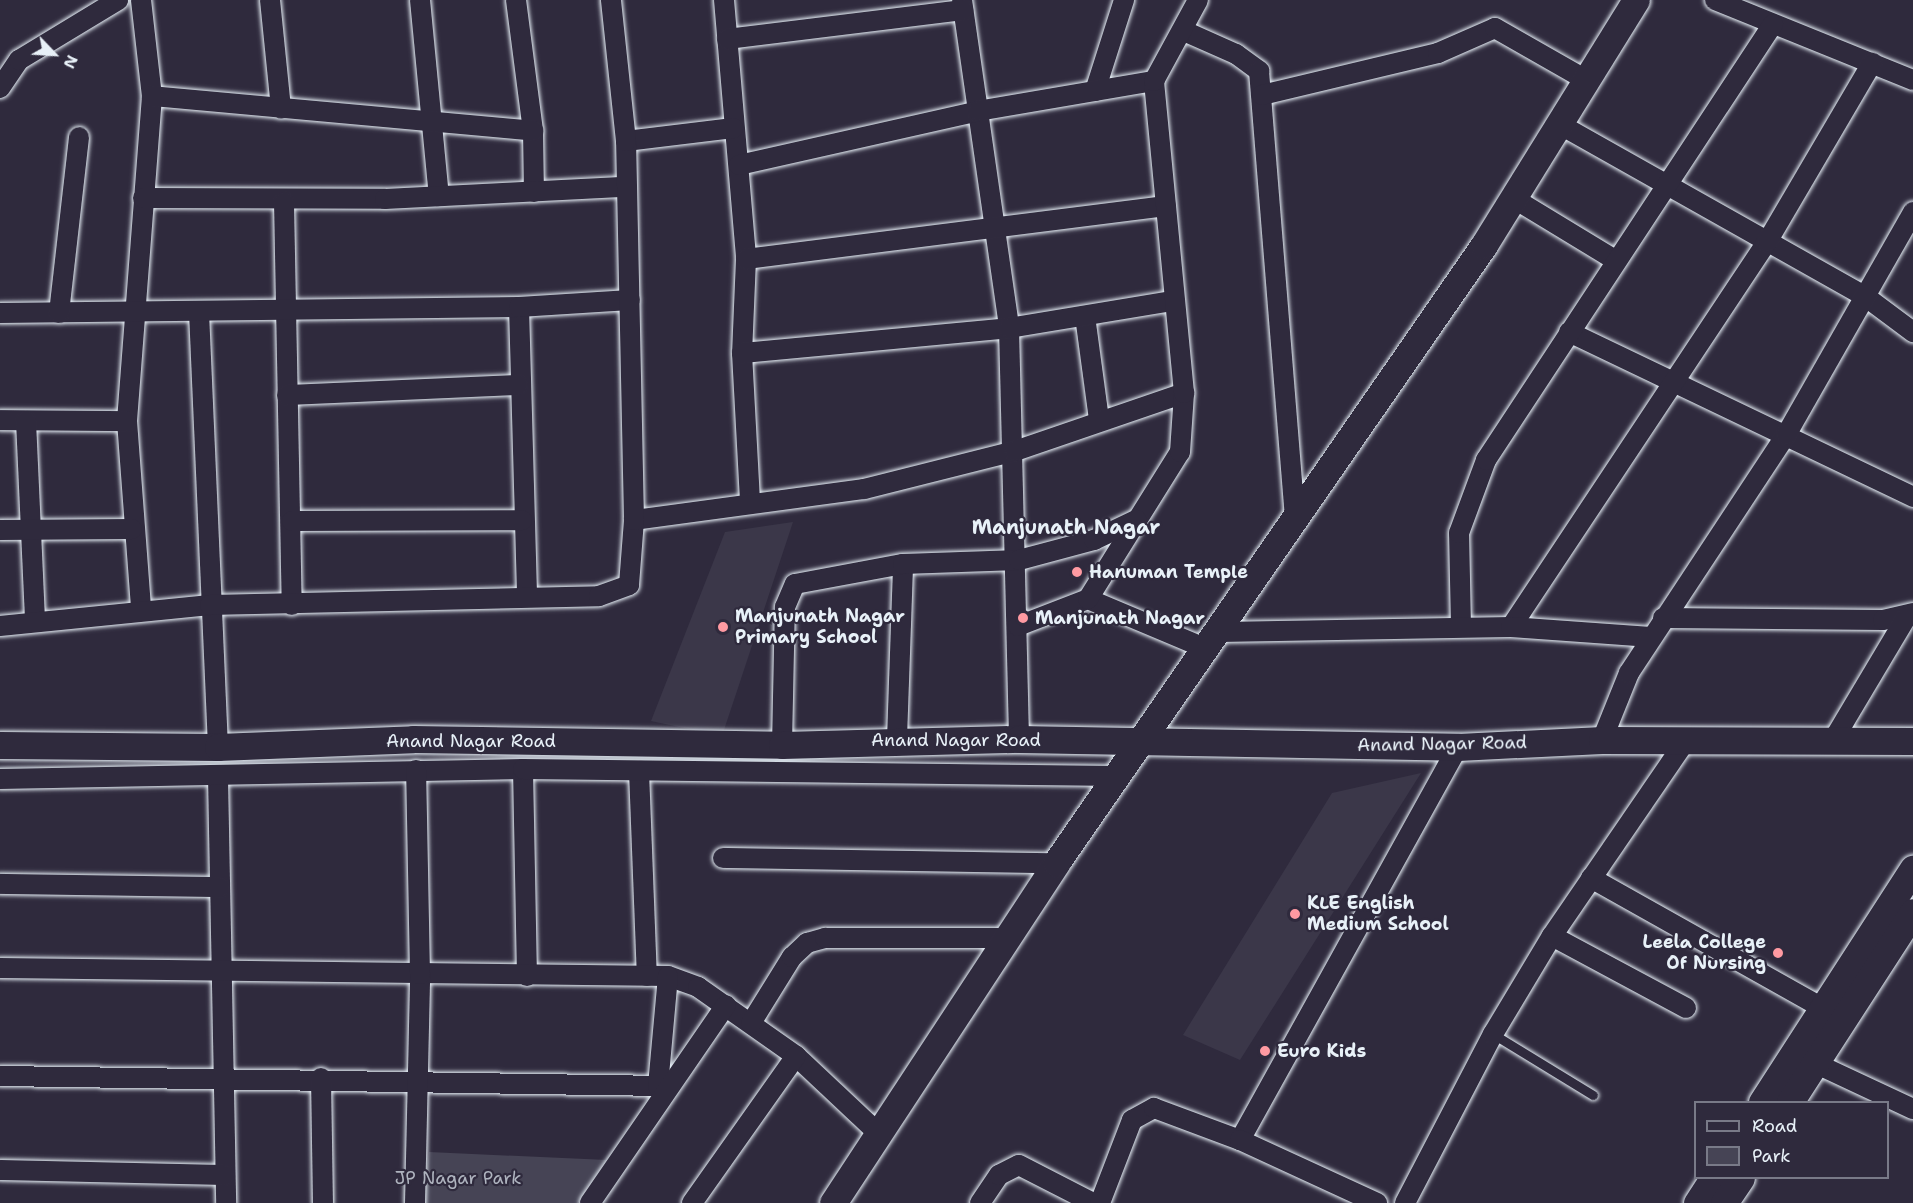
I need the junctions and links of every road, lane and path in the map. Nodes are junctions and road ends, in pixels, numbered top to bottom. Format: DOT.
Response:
graph roads {
  1 [pos="117,0"];
  2 [pos="141,0"];
  3 [pos="270,0"];
  4 [pos="420,0"];
  5 [pos="516,0"];
  6 [pos="611,0"];
  7 [pos="724,0"];
  8 [pos="1124,0"];
  9 [pos="1198,0"];
  10 [pos="1636,0"];
  11 [pos="1715,0"];
  12 [pos="963,5"];
  13 [pos="1773,24"];
  14 [pos="1184,31"];
  15 [pos="727,39"];
  16 [pos="1872,63"];
  17 [pos="1586,80"];
  18 [pos="1913,80"];
  19 [pos="1154,81"];
  20 [pos="0,88"];
  21 [pos="1095,91"];
  22 [pos="1262,95"];
  23 [pos="152,96"];
  24 [pos="280,108"];
  25 [pos="978,111"];
  26 [pos="435,122"];
  27 [pos="1559,124"];
  28 [pos="733,128"];
  29 [pos="533,131"];
  30 [pos="79,137"];
  31 [pos="626,141"];
  32 [pos="739,165"];
  33 [pos="1666,183"];
  34 [pos="626,187"];
  35 [pos="534,192"];
  36 [pos="439,196"];
  37 [pos="143,198"];
  38 [pos="1513,198"];
  39 [pos="284,201"];
  40 [pos="1166,206"];
  41 [pos="1913,212"];
  42 [pos="996,231"];
  43 [pos="1767,242"];
  44 [pos="747,259"];
  45 [pos="1615,260"];
  46 [pos="1866,297"];
  47 [pos="630,300"];
  48 [pos="1172,301"];
  49 [pos="519,307"];
  50 [pos="285,310"];
  51 [pos="131,311"];
  52 [pos="199,312"];
  53 [pos="0,313"];
  54 [pos="59,313"];
  55 [pos="1085,316"];
  56 [pos="1009,328"];
  57 [pos="1569,332"];
  58 [pos="1913,332"];
  59 [pos="742,353"];
  60 [pos="1671,380"];
  61 [pos="518,385"];
  62 [pos="1184,393"];
  63 [pos="287,395"];
  64 [pos="0,420"];
  65 [pos="26,420"];
  66 [pos="1099,420"];
  67 [pos="126,421"];
  68 [pos="1786,435"];
  69 [pos="1015,452"];
  70 [pos="1913,498"];
  71 [pos="750,503"];
  72 [pos="1295,519"];
  73 [pos="522,520"];
  74 [pos="634,520"];
  75 [pos="1136,520"];
  76 [pos="292,521"];
  77 [pos="132,529"];
  78 [pos="0,530"];
  79 [pos="32,530"];
  80 [pos="1019,560"];
  81 [pos="903,564"];
  82 [pos="527,595"];
  83 [pos="1088,599"];
  84 [pos="210,605"];
  85 [pos="292,605"];
  86 [pos="141,609"];
  87 [pos="1910,615"];
  88 [pos="1663,618"];
  89 [pos="35,622"];
  90 [pos="0,626"];
  91 [pos="1018,626"];
  92 [pos="1461,627"];
  93 [pos="1511,627"];
  94 [pos="1651,637"];
  95 [pos="1214,640"];
  96 [pos="897,739"];
  97 [pos="1019,739"];
  98 [pos="1602,740"];
  99 [pos="1142,741"];
  100 [pos="1913,741"];
  101 [pos="1684,742"];
  102 [pos="1833,742"];
  103 [pos="0,745"];
  104 [pos="782,746"];
  105 [pos="218,747"];
  106 [pos="1458,747"];
  107 [pos="523,769"];
  108 [pos="416,770"];
  109 [pos="639,771"];
  110 [pos="1117,776"];
  111 [pos="218,777"];
  112 [pos="0,778"];
  113 [pos="723,858"];
  114 [pos="1056,863"];
  115 [pos="1913,868"];
  116 [pos="1592,878"];
  117 [pos="0,884"];
  118 [pos="220,887"];
  119 [pos="1913,912"];
  120 [pos="1552,936"];
  121 [pos="1008,938"];
  122 [pos="0,968"];
  123 [pos="225,971"];
  124 [pos="420,974"];
  125 [pos="527,976"];
  126 [pos="647,976"];
  127 [pos="668,976"];
  128 [pos="726,1005"];
  129 [pos="1686,1008"];
  130 [pos="1823,1008"];
  131 [pos="751,1023"];
  132 [pos="1493,1034"];
  133 [pos="796,1056"];
  134 [pos="1804,1058"];
  135 [pos="0,1076"];
  136 [pos="321,1078"];
  137 [pos="223,1079"];
  138 [pos="420,1083"];
  139 [pos="663,1086"];
  140 [pos="1593,1095"];
  141 [pos="1763,1101"];
  142 [pos="1790,1101"];
  143 [pos="1913,1109"];
  144 [pos="879,1134"];
  145 [pos="1240,1140"];
  146 [pos="0,1170"];
  147 [pos="225,1175"];
  148 [pos="1712,1179"];
  149 [pos="1740,1179"];
  150 [pos="983,1202"];
  151 [pos="226,1203"];
  152 [pos="322,1203"];
  153 [pos="415,1203"];
  154 [pos="590,1203"];
  155 [pos="692,1203"];
  156 [pos="833,1203"];
  157 [pos="1093,1203"];
  158 [pos="1100,1203"];
  159 [pos="1377,1203"];
  160 [pos="1405,1203"];
  161 [pos="1697,1203"];
  162 [pos="1724,1203"];
  1 -- 20 [label="street"];
  2 -- 23 [label="street"];
  3 -- 24 [label="street"];
  4 -- 26 [label="street"];
  5 -- 29 [label="street"];
  6 -- 31 [label="street"];
  7 -- 15 [label="street"];
  8 -- 21 [label="street"];
  9 -- 14 [label="street"];
  10 -- 17 [label="street"];
  11 -- 13 [label="street"];
  12 -- 15 [label="street"];
  12 -- 25 [label="street"];
  13 -- 16 [label="street"];
  13 -- 33 [label="street"];
  14 -- 19 [label="street"];
  14 -- 22 [label="street"];
  15 -- 28 [label="street"];
  16 -- 18 [label="street"];
  16 -- 43 [label="street"];
  17 -- 22 [label="street"];
  17 -- 27 [label="street"];
  19 -- 21 [label="street"];
  19 -- 40 [label="street"];
  21 -- 25 [label="street"];
  22 -- 72 [label="street"];
  23 -- 24 [label="street"];
  23 -- 37 [label="street"];
  24 -- 26 [label="street"];
  25 -- 32 [label="street"];
  25 -- 42 [label="street"];
  26 -- 29 [label="street"];
  26 -- 36 [label="street"];
  27 -- 33 [label="street"];
  27 -- 38 [label="street"];
  28 -- 31 [label="street"];
  28 -- 32 [label="street"];
  29 -- 35 [label="street"];
  30 -- 54 [label="street"];
  31 -- 34 [label="street"];
  32 -- 44 [label="street"];
  33 -- 43 [label="street"];
  33 -- 45 [label="street"];
  34 -- 35 [label="street"];
  34 -- 47 [label="street"];
  35 -- 36 [label="street"];
  36 -- 39 [label="street"];
  37 -- 39 [label="street"];
  37 -- 51 [label="street"];
  38 -- 45 [label="street"];
  38 -- 72 [label="street"];
  39 -- 50 [label="street"];
  40 -- 42 [label="street"];
  40 -- 48 [label="street"];
  41 -- 46 [label="street"];
  42 -- 44 [label="street"];
  42 -- 56 [label="street"];
  43 -- 46 [label="street"];
  43 -- 60 [label="street"];
  44 -- 59 [label="street"];
  45 -- 57 [label="street"];
  46 -- 58 [label="street"];
  46 -- 68 [label="street"];
  47 -- 49 [label="street"];
  47 -- 74 [label="street"];
  48 -- 55 [label="street"];
  48 -- 62 [label="street"];
  49 -- 50 [label="street"];
  49 -- 61 [label="street"];
  50 -- 52 [label="street"];
  50 -- 63 [label="street"];
  51 -- 52 [label="street"];
  51 -- 54 [label="street"];
  51 -- 67 [label="street"];
  52 -- 84 [label="street"];
  53 -- 54 [label="street"];
  55 -- 56 [label="street"];
  55 -- 66 [label="street"];
  56 -- 59 [label="street"];
  56 -- 69 [label="street"];
  57 -- 60 [label="street"];
  57 -- 92 [label="street"];
  59 -- 71 [label="street"];
  60 -- 68 [label="street"];
  60 -- 93 [label="street"];
  61 -- 63 [label="street"];
  61 -- 73 [label="street"];
  62 -- 66 [label="street"];
  62 -- 75 [label="street"];
  63 -- 76 [label="street"];
  64 -- 65 [label="street"];
  65 -- 67 [label="street"];
  65 -- 79 [label="street"];
  66 -- 69 [label="street"];
  67 -- 77 [label="street"];
  68 -- 70 [label="street"];
  68 -- 88 [label="street"];
  69 -- 71 [label="street"];
  69 -- 80 [label="street"];
  71 -- 74 [label="street"];
  72 -- 95 [label="street"];
  73 -- 76 [label="street"];
  73 -- 82 [label="street"];
  74 -- 82 [label="street"];
  75 -- 80 [label="street"];
  75 -- 83 [label="street"];
  76 -- 85 [label="street"];
  77 -- 79 [label="street"];
  77 -- 86 [label="street"];
  78 -- 79 [label="street"];
  79 -- 89 [label="street"];
  80 -- 81 [label="street"];
  80 -- 91 [label="street"];
  81 -- 96 [label="street"];
  81 -- 104 [label="street"];
  82 -- 85 [label="street"];
  83 -- 91 [label="street"];
  83 -- 95 [label="street"];
  84 -- 85 [label="street"];
  84 -- 86 [label="street"];
  84 -- 105 [label="street"];
  86 -- 89 [label="street"];
  87 -- 88 [label="street"];
  87 -- 102 [label="street"];
  88 -- 94 [label="street"];
  89 -- 90 [label="street"];
  91 -- 97 [label="street"];
  92 -- 93 [label="street"];
  92 -- 95 [label="street"];
  93 -- 94 [label="street"];
  94 -- 98 [label="street"];
  95 -- 99 [label="street"];
  96 -- 97 [label="street, Anand Nagar Road"];
  96 -- 104 [label="street, Anand Nagar Road"];
  97 -- 99 [label="street, Anand Nagar Road"];
  98 -- 101 [label="street, Anand Nagar Road"];
  98 -- 106 [label="street, Anand Nagar Road"];
  99 -- 106 [label="street, Anand Nagar Road"];
  99 -- 110 [label="street"];
  100 -- 102 [label="street, Anand Nagar Road"];
  101 -- 102 [label="street, Anand Nagar Road"];
  101 -- 116 [label="street"];
  103 -- 105 [label="street, Anand Nagar Road"];
  104 -- 105 [label="street, Anand Nagar Road"];
  106 -- 145 [label="street"];
  107 -- 108 [label="street"];
  107 -- 109 [label="street"];
  107 -- 125 [label="street"];
  108 -- 111 [label="street"];
  108 -- 124 [label="street"];
  109 -- 110 [label="street"];
  109 -- 126 [label="street"];
  110 -- 114 [label="street"];
  111 -- 112 [label="street"];
  111 -- 118 [label="street"];
  113 -- 114 [label="street"];
  114 -- 121 [label="street"];
  115 -- 130 [label="street"];
  116 -- 120 [label="street"];
  116 -- 130 [label="street"];
  117 -- 118 [label="street"];
  118 -- 123 [label="street"];
  119 -- 134 [label="street"];
  120 -- 129 [label="street"];
  120 -- 132 [label="street"];
  121 -- 131 [label="street"];
  121 -- 144 [label="street"];
  122 -- 123 [label="street"];
  123 -- 124 [label="street"];
  123 -- 137 [label="street"];
  124 -- 125 [label="street"];
  124 -- 138 [label="street"];
  125 -- 126 [label="street"];
  126 -- 127 [label="street"];
  127 -- 128 [label="street"];
  127 -- 139 [label="street"];
  128 -- 131 [label="street"];
  128 -- 139 [label="street"];
  130 -- 134 [label="street"];
  131 -- 133 [label="street"];
  132 -- 140 [label="lane"];
  132 -- 160 [label="street"];
  133 -- 144 [label="street"];
  133 -- 155 [label="street"];
  134 -- 141 [label="street"];
  134 -- 142 [label="street"];
  134 -- 143 [label="street"];
  135 -- 137 [label="street"];
  136 -- 137 [label="street"];
  136 -- 138 [label="street"];
  136 -- 152 [label="street"];
  137 -- 147 [label="street"];
  138 -- 139 [label="street"];
  138 -- 153 [label="street"];
  139 -- 154 [label="street"];
  144 -- 156 [label="street"];
  145 -- 158 [label="street"];
  145 -- 159 [label="street"];
  146 -- 147 [label="street"];
  147 -- 151 [label="street"];
  148 -- 161 [label="street"];
  149 -- 162 [label="street"];
  150 -- 157 [label="street"];
}
